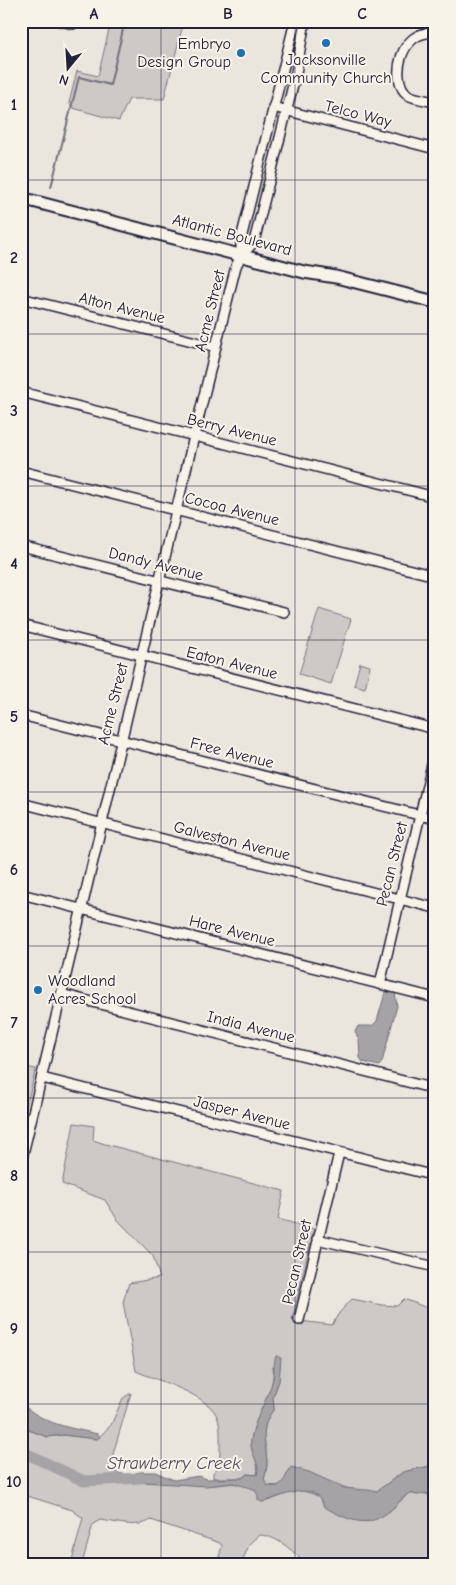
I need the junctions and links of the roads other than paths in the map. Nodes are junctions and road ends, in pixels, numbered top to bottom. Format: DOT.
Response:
graph roads {
  1 [pos="60,21"];
  2 [pos="295,21"];
  3 [pos="304,21"];
  4 [pos="73,24"];
  5 [pos="435,34"];
  6 [pos="435,102"];
  7 [pos="273,107"];
  8 [pos="288,111"];
  9 [pos="435,149"];
  10 [pos="21,198"];
  11 [pos="242,256"];
  12 [pos="21,298"];
  13 [pos="435,302"];
  14 [pos="216,347"];
  15 [pos="21,392"];
  16 [pos="194,436"];
  17 [pos="21,471"];
  18 [pos="435,497"];
  19 [pos="176,510"];
  20 [pos="21,546"];
  21 [pos="435,576"];
  22 [pos="158,581"];
  23 [pos="284,612"];
  24 [pos="21,625"];
  25 [pos="141,655"];
  26 [pos="21,716"];
  27 [pos="435,729"];
  28 [pos="120,740"];
  29 [pos="435,752"];
  30 [pos="21,803"];
  31 [pos="420,816"];
  32 [pos="435,819"];
  33 [pos="100,823"];
  34 [pos="21,894"];
  35 [pos="399,899"];
  36 [pos="435,908"];
  37 [pos="81,909"];
  38 [pos="380,984"];
  39 [pos="61,994"];
  40 [pos="435,998"];
  41 [pos="42,1078"];
  42 [pos="435,1089"];
  43 [pos="339,1152"];
  44 [pos="21,1162"];
  45 [pos="435,1176"];
  46 [pos="317,1239"];
  47 [pos="435,1267"];
  48 [pos="299,1320"];
  1 -- 4 [label="street"];
  2 -- 7 [label="street"];
  3 -- 8 [label="street"];
  5 -- 6 [label="street"];
  7 -- 8 [label="street, Telco Way"];
  7 -- 11 [label="street"];
  8 -- 9 [label="street, Telco Way"];
  8 -- 11 [label="street"];
  10 -- 11 [label="main road, Atlantic Boulevard"];
  11 -- 13 [label="main road, Atlantic Boulevard"];
  11 -- 14 [label="street, Acme Street"];
  12 -- 14 [label="street, Alton Avenue"];
  14 -- 16 [label="street, Acme Street"];
  15 -- 16 [label="street, Berry Avenue"];
  16 -- 18 [label="street, Berry Avenue"];
  16 -- 19 [label="street, Acme Street"];
  17 -- 19 [label="street, Cocoa Avenue"];
  19 -- 21 [label="street, Cocoa Avenue"];
  19 -- 22 [label="street, Acme Street"];
  20 -- 22 [label="street, Dandy Avenue"];
  22 -- 23 [label="street, Dandy Avenue"];
  22 -- 25 [label="street, Acme Street"];
  24 -- 25 [label="street, Eaton Avenue"];
  25 -- 27 [label="street, Eaton Avenue"];
  25 -- 28 [label="street, Acme Street"];
  26 -- 28 [label="street, Free Avenue"];
  28 -- 31 [label="street, Free Avenue"];
  28 -- 33 [label="street, Acme Street"];
  29 -- 31 [label="street, Pecan Street"];
  30 -- 33 [label="street, Galveston Avenue"];
  31 -- 32 [label="street, Free Avenue"];
  31 -- 35 [label="street, Pecan Street"];
  33 -- 35 [label="street, Galveston Avenue"];
  33 -- 37 [label="street, Acme Street"];
  34 -- 37 [label="street, Hare Avenue"];
  35 -- 36 [label="street, Galveston Avenue"];
  35 -- 38 [label="street, Pecan Street"];
  37 -- 38 [label="street, Hare Avenue"];
  37 -- 39 [label="street, Acme Street"];
  38 -- 40 [label="street, Hare Avenue"];
  39 -- 41 [label="street, Acme Street"];
  39 -- 42 [label="street, India Avenue"];
  41 -- 43 [label="street, Jasper Avenue"];
  41 -- 44 [label="street, Acme Street"];
  43 -- 45 [label="street, Jasper Avenue"];
  43 -- 46 [label="street, Pecan Street"];
  46 -- 47 [label="street"];
  46 -- 48 [label="street, Pecan Street"];
}
